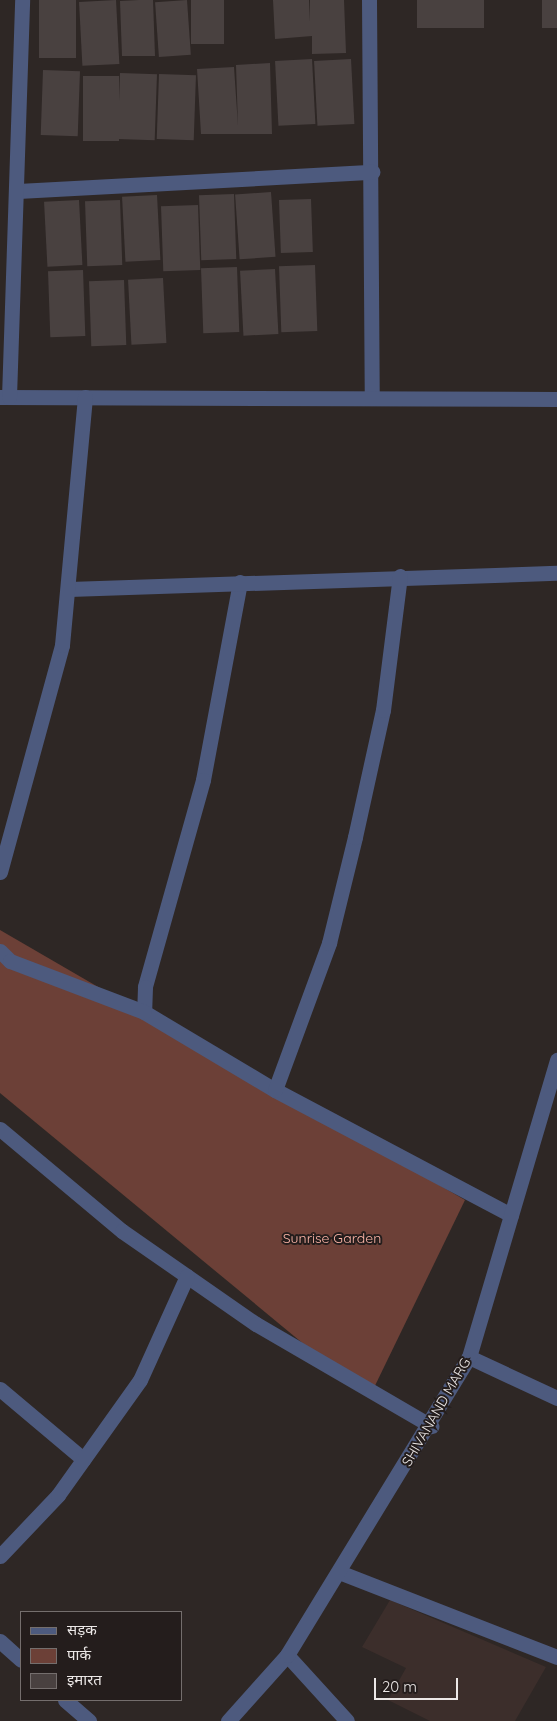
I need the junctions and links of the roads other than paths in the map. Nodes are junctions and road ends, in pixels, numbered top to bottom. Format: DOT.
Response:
graph roads {
  1 [pos="22,0"];
  2 [pos="368,0"];
  3 [pos="372,172"];
  4 [pos="18,191"];
  5 [pos="4,397"];
  6 [pos="85,397"];
  7 [pos="372,398"];
  8 [pos="557,399"];
  9 [pos="557,573"];
  10 [pos="400,576"];
  11 [pos="240,582"];
  12 [pos="69,589"];
  13 [pos="0,872"];
  14 [pos="0,951"];
  15 [pos="144,1012"];
  16 [pos="557,1060"];
  17 [pos="275,1090"];
  18 [pos="0,1129"];
  19 [pos="511,1215"];
  20 [pos="187,1276"];
  21 [pos="468,1358"];
  22 [pos="0,1389"];
  23 [pos="557,1398"];
  24 [pos="431,1426"];
  25 [pos="83,1459"];
  26 [pos="0,1556"];
  27 [pos="339,1572"];
  28 [pos="0,1641"];
  29 [pos="287,1655"];
  30 [pos="557,1657"];
  31 [pos="20,1659"];
  32 [pos="66,1701"];
  33 [pos="89,1721"];
  34 [pos="228,1721"];
  35 [pos="347,1721"];
  1 -- 4 [label="street"];
  2 -- 3 [label="street"];
  3 -- 4 [label="street"];
  3 -- 7 [label="street"];
  4 -- 5 [label="street"];
  5 -- 6 [label="street"];
  6 -- 7 [label="street"];
  6 -- 12 [label="street"];
  7 -- 8 [label="street"];
  9 -- 10 [label="street"];
  10 -- 11 [label="street"];
  10 -- 17 [label="street"];
  11 -- 12 [label="street"];
  11 -- 15 [label="street"];
  12 -- 13 [label="street"];
  14 -- 15 [label="street"];
  15 -- 17 [label="street"];
  16 -- 19 [label="street, SHIVANAND MARG"];
  17 -- 19 [label="street"];
  18 -- 20 [label="street"];
  19 -- 21 [label="street, SHIVANAND MARG"];
  20 -- 24 [label="street"];
  20 -- 25 [label="street"];
  21 -- 23 [label="street"];
  21 -- 24 [label="street, SHIVANAND MARG"];
  22 -- 25 [label="street"];
  24 -- 27 [label="street, SHIVANAND MARG"];
  25 -- 26 [label="street"];
  27 -- 29 [label="street, SHIVANAND MARG"];
  27 -- 30 [label="street"];
  28 -- 31 [label="street"];
  29 -- 34 [label="street, SHIVANAND MARG"];
  29 -- 35 [label="street"];
  32 -- 33 [label="street"];
}
